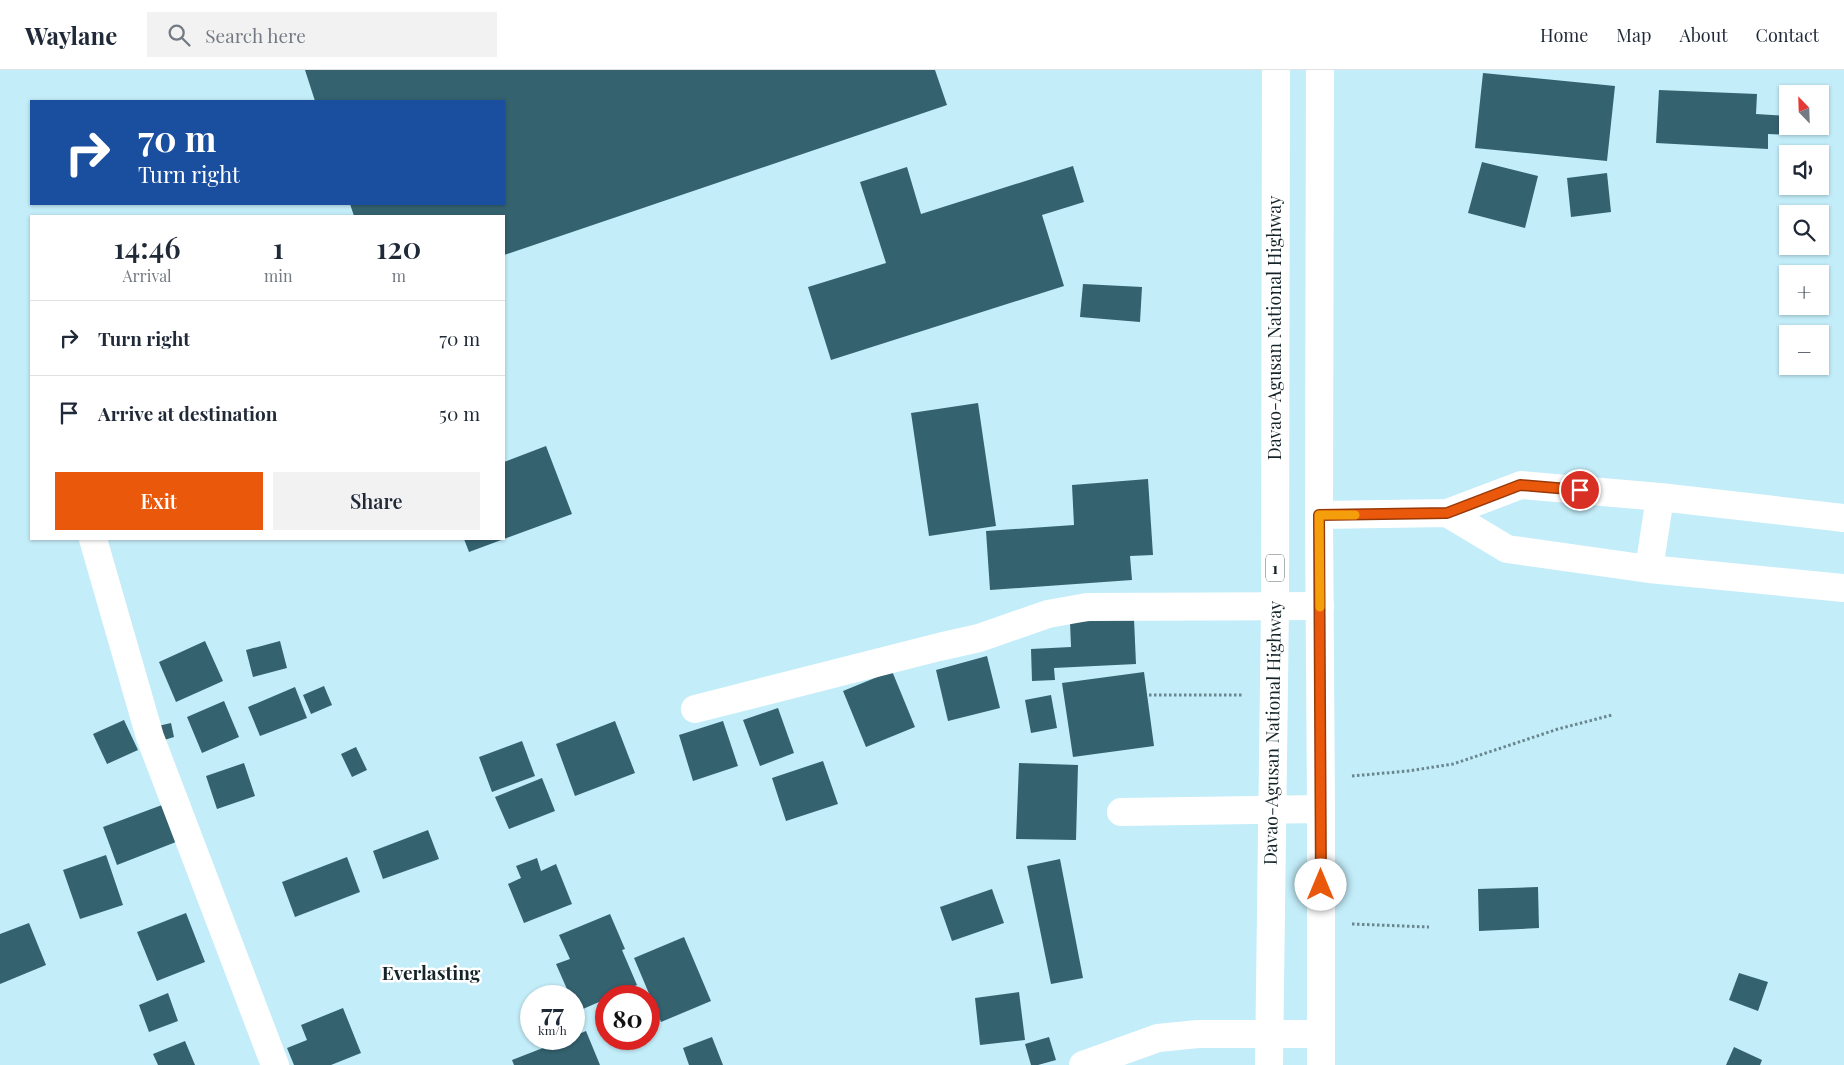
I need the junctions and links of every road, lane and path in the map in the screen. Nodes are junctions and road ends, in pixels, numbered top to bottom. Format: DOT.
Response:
graph roads {
  1 [pos="1276,70"];
  2 [pos="1320,70"];
  3 [pos="1660,497"];
  4 [pos="1447,513"];
  5 [pos="1319,515"];
  6 [pos="1844,518"];
  7 [pos="93,540"];
  8 [pos="1649,569"];
  9 [pos="1844,588"];
  10 [pos="1275,606"];
  11 [pos="1320,606"];
  12 [pos="1273,694"];
  13 [pos="1149,695"];
  14 [pos="695,708"];
  15 [pos="1612,715"];
  16 [pos="1321,779"];
  17 [pos="1321,809"];
  18 [pos="1273,810"];
  19 [pos="1121,812"];
  20 [pos="1321,923"];
  21 [pos="1430,927"];
  22 [pos="1270,1034"];
  23 [pos="1321,1034"];
  24 [pos="275,1065"];
  25 [pos="1082,1065"];
  26 [pos="1270,1065"];
  27 [pos="1321,1065"];
  1 -- 10 [label="main road, Davao-Agusan National Highway / 1"];
  2 -- 5 [label="main road"];
  3 -- 4 [label="main road"];
  3 -- 6 [label="main road"];
  3 -- 8 [label="main road"];
  4 -- 5 [label="main road"];
  4 -- 8 [label="main road"];
  5 -- 11 [label="main road"];
  7 -- 24 [label="main road"];
  8 -- 9 [label="main road"];
  10 -- 11 [label="main road"];
  10 -- 12 [label="main road, Davao-Agusan National Highway / 1"];
  10 -- 14 [label="main road"];
  11 -- 16 [label="main road"];
  12 -- 13 [label="path"];
  12 -- 18 [label="main road, Davao-Agusan National Highway / 1"];
  15 -- 16 [label="path"];
  16 -- 17 [label="main road"];
  17 -- 18 [label="main road"];
  17 -- 20 [label="main road"];
  18 -- 19 [label="main road"];
  18 -- 22 [label="main road, Davao-Agusan National Highway / 1"];
  20 -- 21 [label="path"];
  20 -- 23 [label="main road"];
  22 -- 23 [label="main road"];
  22 -- 25 [label="main road"];
  22 -- 26 [label="main road, Davao-Agusan National Highway / 1"];
  23 -- 27 [label="main road"];
}
